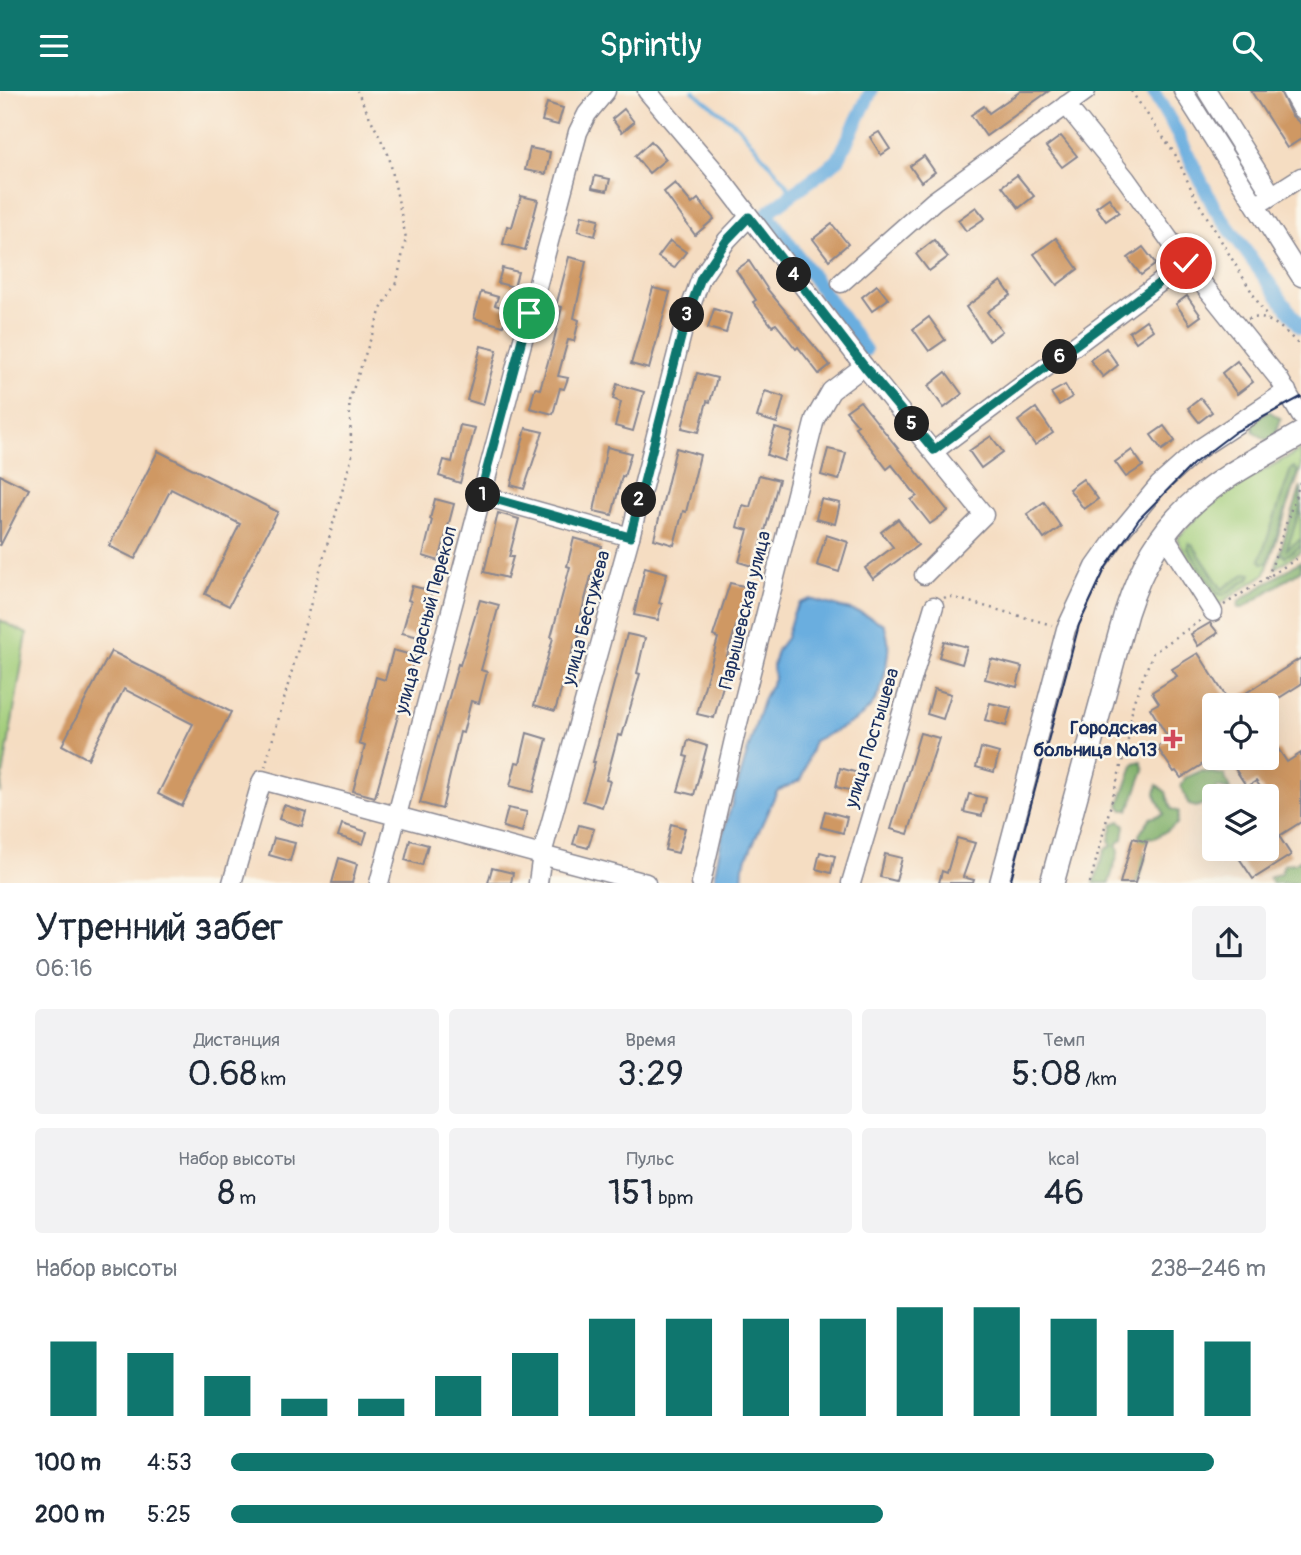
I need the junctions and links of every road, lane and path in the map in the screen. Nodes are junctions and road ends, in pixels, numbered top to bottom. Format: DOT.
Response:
graph roads {
  1 [pos="357,91"];
  2 [pos="606,91"];
  3 [pos="647,91"];
  4 [pos="1086,91"];
  5 [pos="1131,91"];
  6 [pos="1183,91"];
  7 [pos="1207,91"];
  8 [pos="1291,91"];
  9 [pos="1066,105"];
  10 [pos="1301,109"];
  11 [pos="1301,177"];
  12 [pos="1272,195"];
  13 [pos="1256,206"];
  14 [pos="749,217"];
  15 [pos="1186,263"];
  16 [pos="1301,278"];
  17 [pos="841,283"];
  18 [pos="1268,319"];
  19 [pos="1235,323"];
  20 [pos="1301,347"];
  21 [pos="864,366"];
  22 [pos="1287,391"];
  23 [pos="1301,416"];
  24 [pos="1301,434"];
  25 [pos="934,450"];
  26 [pos="1301,480"];
  27 [pos="480,495"];
  28 [pos="1163,533"];
  29 [pos="630,537"];
  30 [pos="1301,556"];
  31 [pos="923,575"];
  32 [pos="1268,577"];
  33 [pos="934,606"];
  34 [pos="1213,612"];
  35 [pos="1066,628"];
  36 [pos="262,780"];
  37 [pos="396,815"];
  38 [pos="542,854"];
  39 [pos="232,883"];
  40 [pos="379,883"];
  41 [pos="538,883"];
  42 [pos="646,883"];
  43 [pos="701,883"];
  44 [pos="851,883"];
  45 [pos="999,883"];
  46 [pos="1052,883"];
  47 [pos="1090,883"];
  1 -- 36 [label="path"];
  2 -- 27 [label="street, улица Красный Перекоп"];
  3 -- 14 [label="street"];
  4 -- 9 [label="street"];
  5 -- 18 [label="path"];
  6 -- 13 [label="street"];
  7 -- 12 [label="street"];
  8 -- 10 [label="street"];
  9 -- 15 [label="street"];
  9 -- 17 [label="street"];
  11 -- 12 [label="street"];
  12 -- 13 [label="street"];
  13 -- 16 [label="street"];
  14 -- 21 [label="street"];
  14 -- 29 [label="street, улица Бестужева"];
  15 -- 19 [label="street"];
  15 -- 25 [label="street"];
  18 -- 19 [label="path"];
  18 -- 20 [label="path"];
  19 -- 22 [label="street"];
  21 -- 25 [label="street"];
  21 -- 43 [label="street, Парышевская улица"];
  22 -- 23 [label="street"];
  22 -- 35 [label="street"];
  24 -- 28 [label="main road"];
  25 -- 31 [label="street"];
  26 -- 32 [label="path"];
  27 -- 29 [label="street"];
  27 -- 37 [label="street, улица Красный Перекоп"];
  28 -- 34 [label="street"];
  28 -- 46 [label="main road"];
  29 -- 38 [label="street, улица Бестужева"];
  30 -- 32 [label="path"];
  32 -- 34 [label="path"];
  33 -- 35 [label="path"];
  33 -- 44 [label="street, улица Постышева"];
  34 -- 47 [label="path"];
  35 -- 45 [label="street"];
  36 -- 37 [label="street"];
  36 -- 39 [label="street"];
  37 -- 38 [label="street"];
  37 -- 40 [label="street, улица Красный Перекоп"];
  38 -- 41 [label="street, улица Бестужева"];
  38 -- 42 [label="street"];
}
